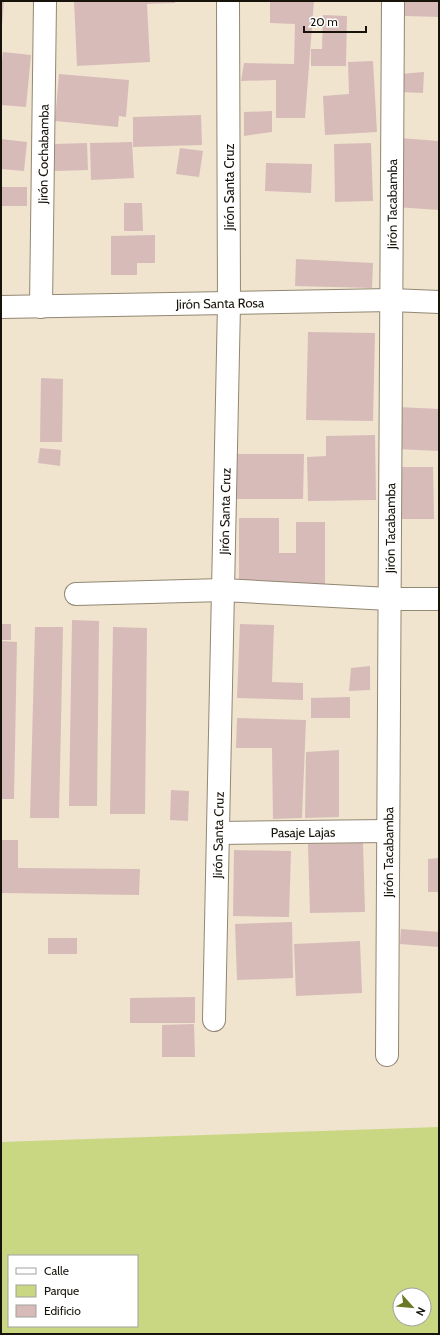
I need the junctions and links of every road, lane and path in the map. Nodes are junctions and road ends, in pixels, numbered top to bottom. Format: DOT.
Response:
graph roads {
  1 [pos="45,1"];
  2 [pos="228,1"];
  3 [pos="393,1"];
  4 [pos="390,300"];
  5 [pos="439,302"];
  6 [pos="229,304"];
  7 [pos="1,307"];
  8 [pos="42,307"];
  9 [pos="223,590"];
  10 [pos="76,594"];
  11 [pos="389,599"];
  12 [pos="439,599"];
  13 [pos="388,831"];
  14 [pos="218,833"];
  15 [pos="214,1020"];
  16 [pos="387,1055"];
  1 -- 8 [label="street, Jirón Cochabamba"];
  2 -- 6 [label="street, Jirón Santa Cruz"];
  3 -- 4 [label="street, Jirón Tacabamba"];
  4 -- 5 [label="street, Jirón Santa Rosa"];
  4 -- 6 [label="street, Jirón Santa Rosa"];
  4 -- 11 [label="street, Jirón Tacabamba"];
  6 -- 8 [label="street, Jirón Santa Rosa"];
  6 -- 9 [label="street, Jirón Santa Cruz"];
  7 -- 8 [label="street, Jirón Santa Rosa"];
  9 -- 10 [label="street"];
  9 -- 11 [label="street"];
  9 -- 14 [label="street, Jirón Santa Cruz"];
  11 -- 12 [label="street"];
  11 -- 13 [label="street, Jirón Tacabamba"];
  13 -- 14 [label="street, Pasaje Lajas"];
  13 -- 16 [label="street, Jirón Tacabamba"];
  14 -- 15 [label="street, Jirón Santa Cruz"];
}
